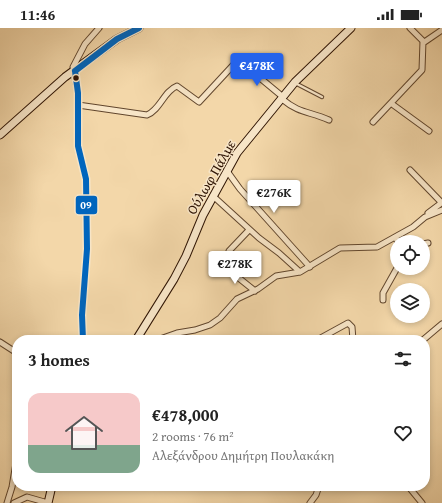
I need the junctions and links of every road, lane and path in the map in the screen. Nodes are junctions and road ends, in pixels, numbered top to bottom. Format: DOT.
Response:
graph roads {
  1 [pos="99,28"];
  2 [pos="139,28"];
  3 [pos="351,28"];
  4 [pos="410,28"];
  5 [pos="442,30"];
  6 [pos="423,43"];
  7 [pos="76,71"];
  8 [pos="295,82"];
  9 [pos="322,97"];
  10 [pos="283,98"];
  11 [pos="392,104"];
  12 [pos="78,105"];
  13 [pos="329,120"];
  14 [pos="373,122"];
  15 [pos="429,132"];
  16 [pos="0,135"];
  17 [pos="410,170"];
  18 [pos="227,171"];
  19 [pos="213,196"];
  20 [pos="442,210"];
  21 [pos="425,218"];
  22 [pos="249,230"];
  23 [pos="399,235"];
  24 [pos="390,240"];
  25 [pos="310,267"];
  26 [pos="300,272"];
  27 [pos="393,275"];
  28 [pos="255,290"];
  29 [pos="383,300"];
  30 [pos="442,324"];
  31 [pos="83,335"];
  32 [pos="139,335"];
  33 [pos="174,335"];
  34 [pos="326,335"];
  35 [pos="353,335"];
  36 [pos="429,335"];
  37 [pos="0,342"];
  38 [pos="12,350"];
  39 [pos="12,487"];
  40 [pos="51,491"];
  41 [pos="318,491"];
  42 [pos="412,491"];
  43 [pos="7,503"];
  44 [pos="14,503"];
  45 [pos="48,503"];
  46 [pos="310,503"];
  47 [pos="422,503"];
  1 -- 7 [label="street"];
  2 -- 7 [label="street"];
  3 -- 8 [label="street, Ούλωφ Πάλμε"];
  4 -- 6 [label="street"];
  5 -- 6 [label="street"];
  6 -- 11 [label="street"];
  7 -- 12 [label="street"];
  7 -- 16 [label="street"];
  8 -- 9 [label="lane"];
  8 -- 10 [label="street, Ούλωφ Πάλμε"];
  10 -- 12 [label="street"];
  10 -- 13 [label="street"];
  10 -- 18 [label="street, Ούλωφ Πάλμε"];
  11 -- 14 [label="street"];
  11 -- 15 [label="street"];
  12 -- 31 [label="street"];
  17 -- 21 [label="street"];
  18 -- 19 [label="street, Ούλωφ Πάλμε"];
  18 -- 25 [label="street"];
  19 -- 22 [label="street"];
  19 -- 32 [label="street, Ούλωφ Πάλμε"];
  20 -- 21 [label="street"];
  21 -- 23 [label="street"];
  22 -- 26 [label="street"];
  22 -- 28 [label="street"];
  24 -- 25 [label="street"];
  25 -- 26 [label="street"];
  26 -- 28 [label="street"];
  27 -- 29 [label="street"];
  28 -- 33 [label="street"];
  30 -- 36 [label="street"];
  34 -- 35 [label="street"];
  37 -- 38 [label="street"];
  39 -- 43 [label="street"];
  40 -- 45 [label="street"];
  41 -- 46 [label="street"];
  42 -- 47 [label="street"];
  44 -- 45 [label="street"];
}
